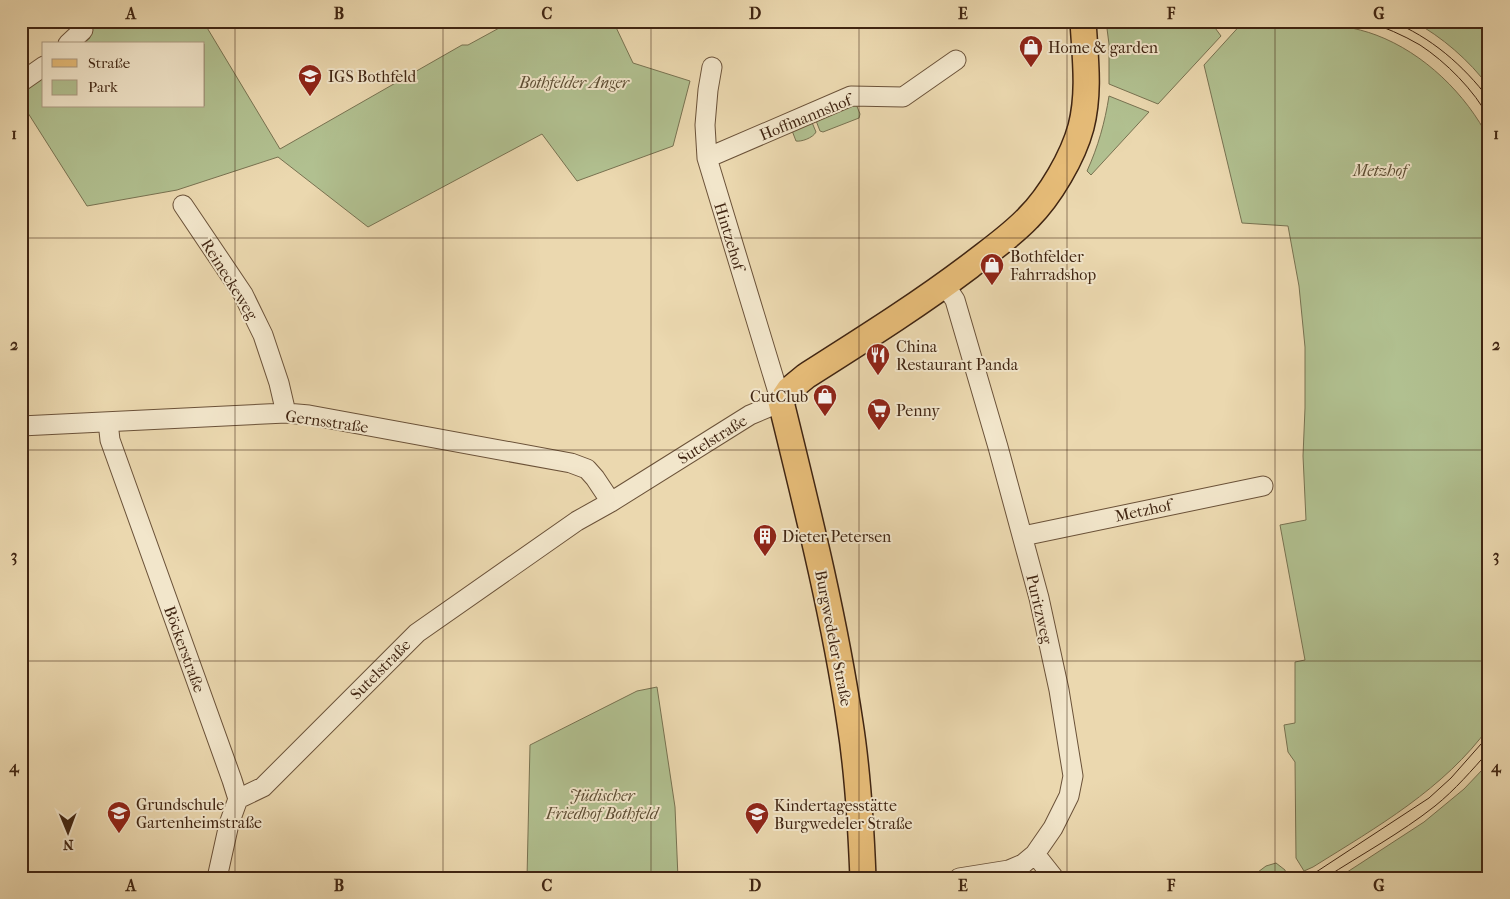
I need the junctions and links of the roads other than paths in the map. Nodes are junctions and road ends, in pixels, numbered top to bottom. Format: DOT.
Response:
graph roads {
  1 [pos="1083,21"];
  2 [pos="84,30"];
  3 [pos="70,42"];
  4 [pos="956,60"];
  5 [pos="42,67"];
  6 [pos="712,67"];
  7 [pos="21,82"];
  8 [pos="707,158"];
  9 [pos="183,205"];
  10 [pos="945,285"];
  11 [pos="781,402"];
  12 [pos="286,414"];
  13 [pos="108,422"];
  14 [pos="21,426"];
  15 [pos="1263,486"];
  16 [pos="611,502"];
  17 [pos="1023,536"];
  18 [pos="238,798"];
  19 [pos="1036,854"];
  20 [pos="217,878"];
  21 [pos="863,878"];
  22 [pos="959,878"];
  23 [pos="1054,878"];
  1 -- 10 [label="main road, Sutelstraße"];
  2 -- 3 [label="street"];
  4 -- 8 [label="street, Hoffmannshof"];
  5 -- 7 [label="street"];
  6 -- 8 [label="street, Hintzehof"];
  8 -- 11 [label="street, Hintzehof"];
  9 -- 12 [label="street, Reineckeweg"];
  10 -- 11 [label="main road, Sutelstraße"];
  10 -- 17 [label="street, Puritzweg"];
  11 -- 16 [label="street, Sutelstraße"];
  11 -- 21 [label="main road, Burgwedeler Straße"];
  12 -- 13 [label="street, Gernsstraße"];
  12 -- 16 [label="street, Gernsstraße"];
  13 -- 14 [label="street, Gernsstraße"];
  13 -- 18 [label="street, Böckerstraße"];
  15 -- 17 [label="street, Metzhof"];
  16 -- 18 [label="street, Sutelstraße"];
  17 -- 19 [label="street, Puritzweg"];
  18 -- 20 [label="street"];
  19 -- 22 [label="street, Puritzweg"];
  19 -- 23 [label="street"];
}
